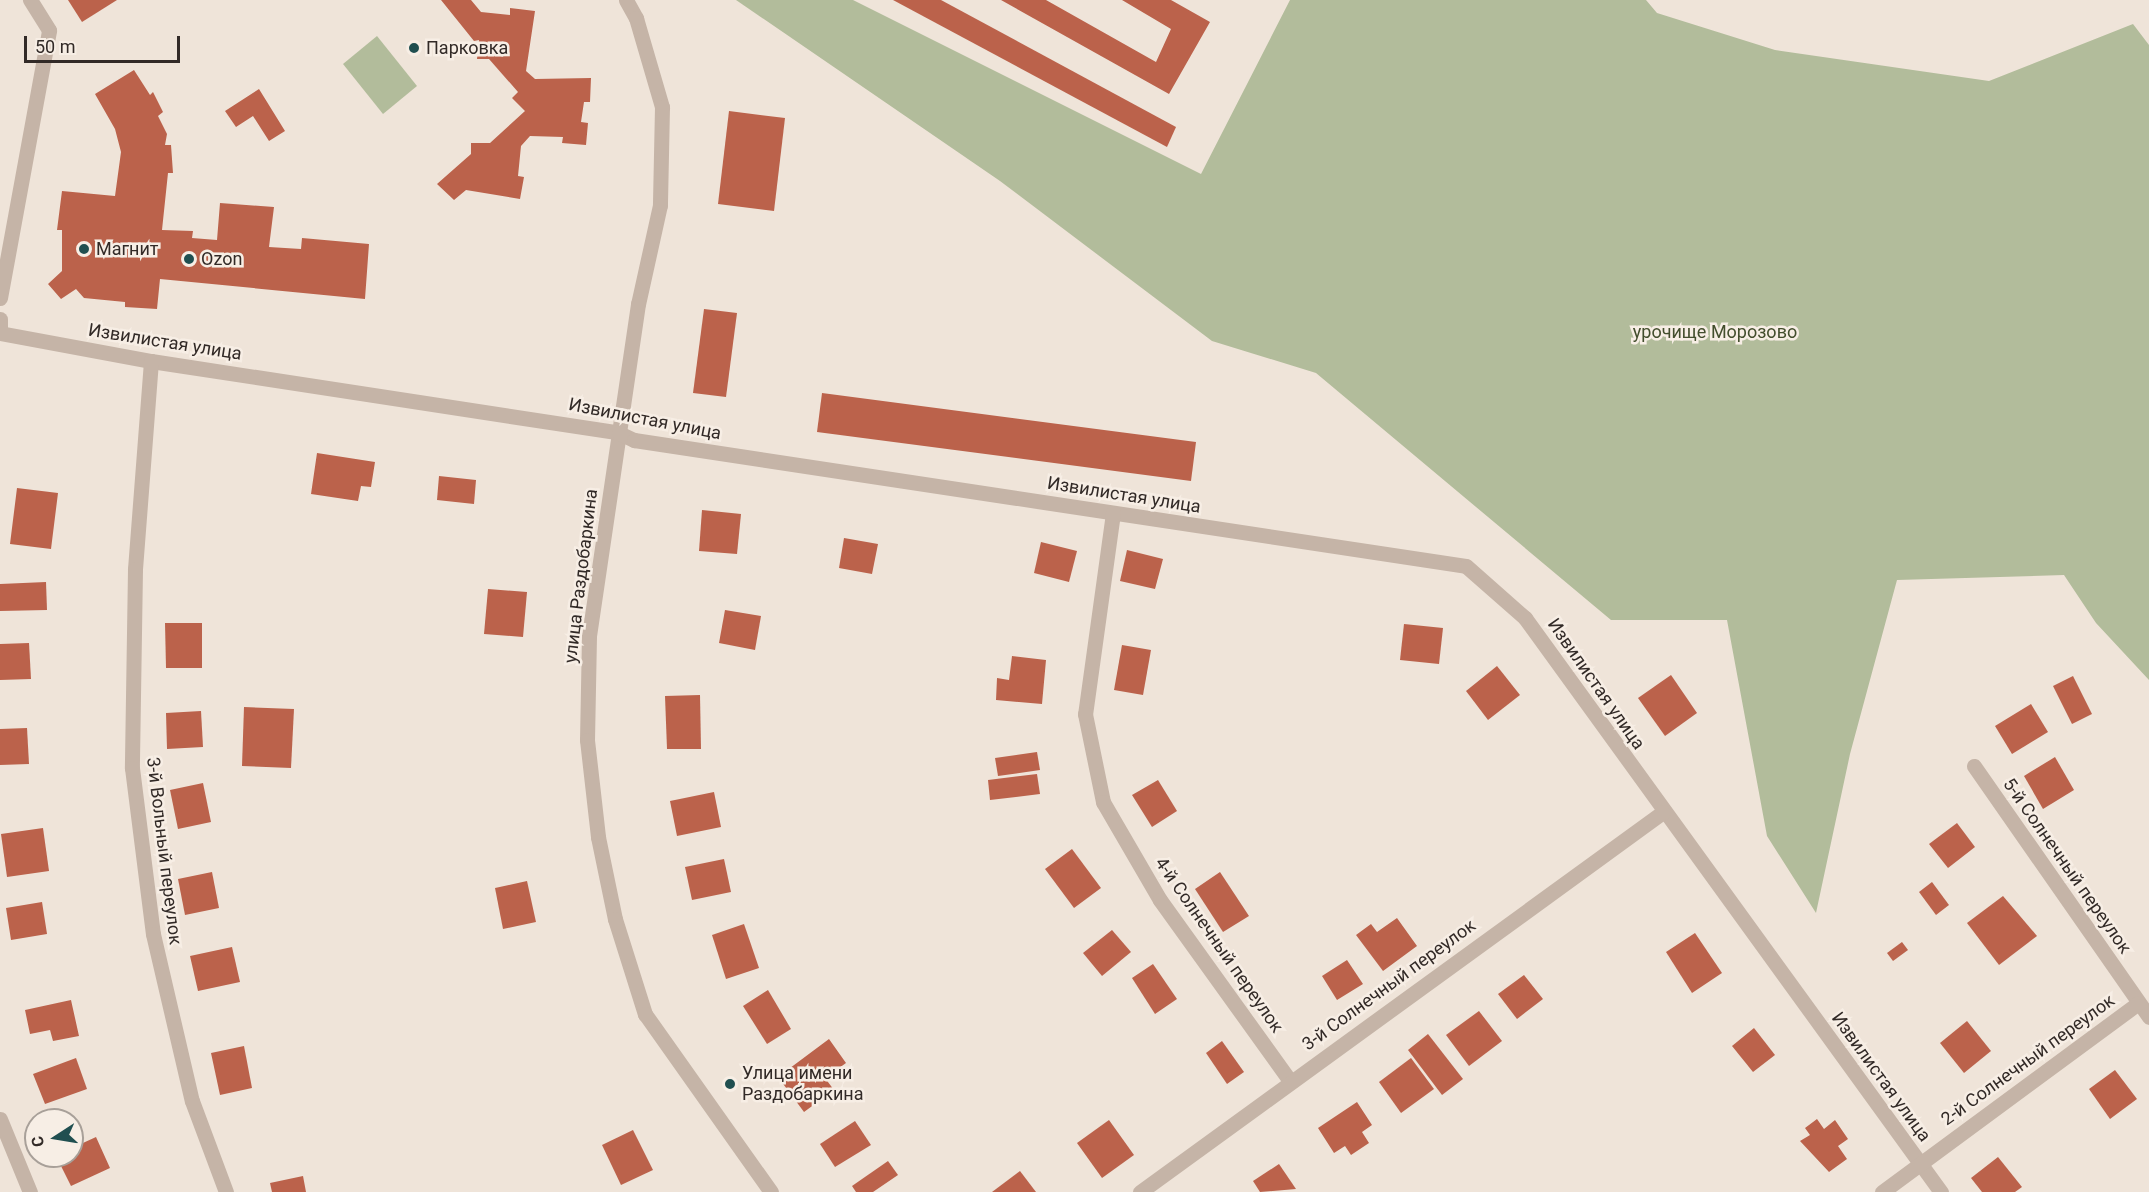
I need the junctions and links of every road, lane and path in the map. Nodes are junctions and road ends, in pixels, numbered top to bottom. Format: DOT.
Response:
graph roads {
  1 [pos="30,0"];
  2 [pos="626,0"];
  3 [pos="0,298"];
  4 [pos="0,319"];
  5 [pos="0,333"];
  6 [pos="151,361"];
  7 [pos="619,433"];
  8 [pos="1113,513"];
  9 [pos="1974,766"];
  10 [pos="1662,812"];
  11 [pos="2138,1003"];
  12 [pos="2149,1017"];
  13 [pos="1290,1081"];
  14 [pos="0,1119"];
  15 [pos="1920,1164"];
  16 [pos="30,1192"];
  17 [pos="226,1192"];
  18 [pos="771,1192"];
  19 [pos="1140,1192"];
  20 [pos="1882,1192"];
  21 [pos="1941,1192"];
  1 -- 3 [label="street"];
  2 -- 7 [label="street, улица Раздобаркина"];
  4 -- 5 [label="street"];
  5 -- 6 [label="street, Извилистая улица"];
  6 -- 7 [label="street, Извилистая улица"];
  6 -- 17 [label="street, 3-й Вольный переулок"];
  7 -- 8 [label="street, Извилистая улица"];
  7 -- 18 [label="street, улица Раздобаркина"];
  8 -- 10 [label="street, Извилистая улица"];
  8 -- 13 [label="street, 4-й Солнечный переулок"];
  9 -- 11 [label="street, 5-й Солнечный переулок"];
  10 -- 13 [label="street, 3-й Солнечный переулок"];
  10 -- 15 [label="street, Извилистая улица"];
  11 -- 12 [label="street, 5-й Солнечный переулок"];
  11 -- 15 [label="street, 2-й Солнечный переулок"];
  13 -- 19 [label="street, 3-й Солнечный переулок"];
  14 -- 16 [label="street"];
  15 -- 20 [label="street, 2-й Солнечный переулок"];
  15 -- 21 [label="street, Извилистая улица"];
}
